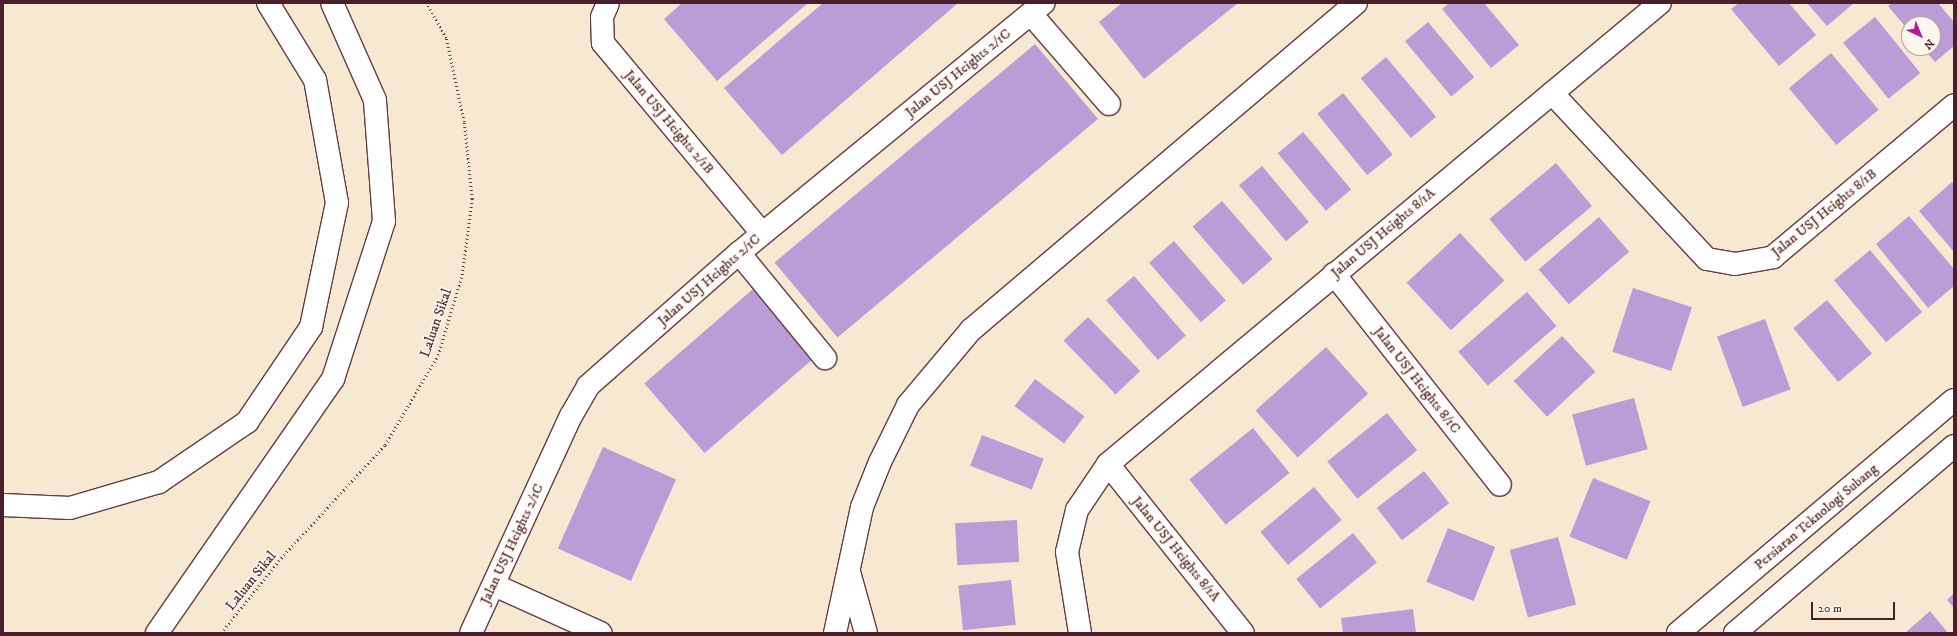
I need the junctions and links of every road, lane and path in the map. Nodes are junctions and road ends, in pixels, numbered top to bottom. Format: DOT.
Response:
graph roads {
  1 [pos="268,3"];
  2 [pos="332,3"];
  3 [pos="426,3"];
  4 [pos="608,3"];
  5 [pos="1356,3"];
  6 [pos="1650,6"];
  7 [pos="1037,8"];
  8 [pos="1552,93"];
  9 [pos="1109,104"];
  10 [pos="1954,105"];
  11 [pos="762,233"];
  12 [pos="739,253"];
  13 [pos="1334,274"];
  14 [pos="826,358"];
  15 [pos="1954,400"];
  16 [pos="1954,446"];
  17 [pos="1108,464"];
  18 [pos="1500,485"];
  19 [pos="3,505"];
  20 [pos="848,568"];
  21 [pos="494,585"];
  22 [pos="157,633"];
  23 [pos="221,633"];
  24 [pos="471,633"];
  25 [pos="601,633"];
  26 [pos="835,633"];
  27 [pos="866,633"];
  28 [pos="1080,633"];
  29 [pos="1244,633"];
  30 [pos="1678,633"];
  31 [pos="1735,633"];
  1 -- 19 [label="main road"];
  2 -- 22 [label="main road"];
  3 -- 23 [label="path, Laluan Sikal"];
  4 -- 11 [label="main road, Jalan USJ Heights 2/1B"];
  5 -- 20 [label="main road"];
  6 -- 8 [label="main road, Jalan USJ Heights 8/1A"];
  7 -- 9 [label="main road"];
  7 -- 11 [label="main road, Jalan USJ Heights 2/1C"];
  8 -- 10 [label="main road, Jalan USJ Heights 8/1B"];
  8 -- 13 [label="main road, Jalan USJ Heights 8/1A"];
  11 -- 12 [label="main road, Jalan USJ Heights 2/1C"];
  12 -- 14 [label="main road"];
  12 -- 21 [label="main road, Jalan USJ Heights 2/1C"];
  13 -- 17 [label="main road, Jalan USJ Heights 8/1A"];
  13 -- 18 [label="main road, Jalan USJ Heights 8/1C"];
  15 -- 30 [label="main road, Persiaran Teknologi Subang"];
  16 -- 31 [label="main road"];
  17 -- 28 [label="main road, Jalan USJ Heights 8/1A"];
  17 -- 29 [label="main road, Jalan USJ Heights 8/1A"];
  20 -- 26 [label="main road"];
  20 -- 27 [label="main road"];
  21 -- 24 [label="main road, Jalan USJ Heights 2/1C"];
  21 -- 25 [label="main road"];
}
